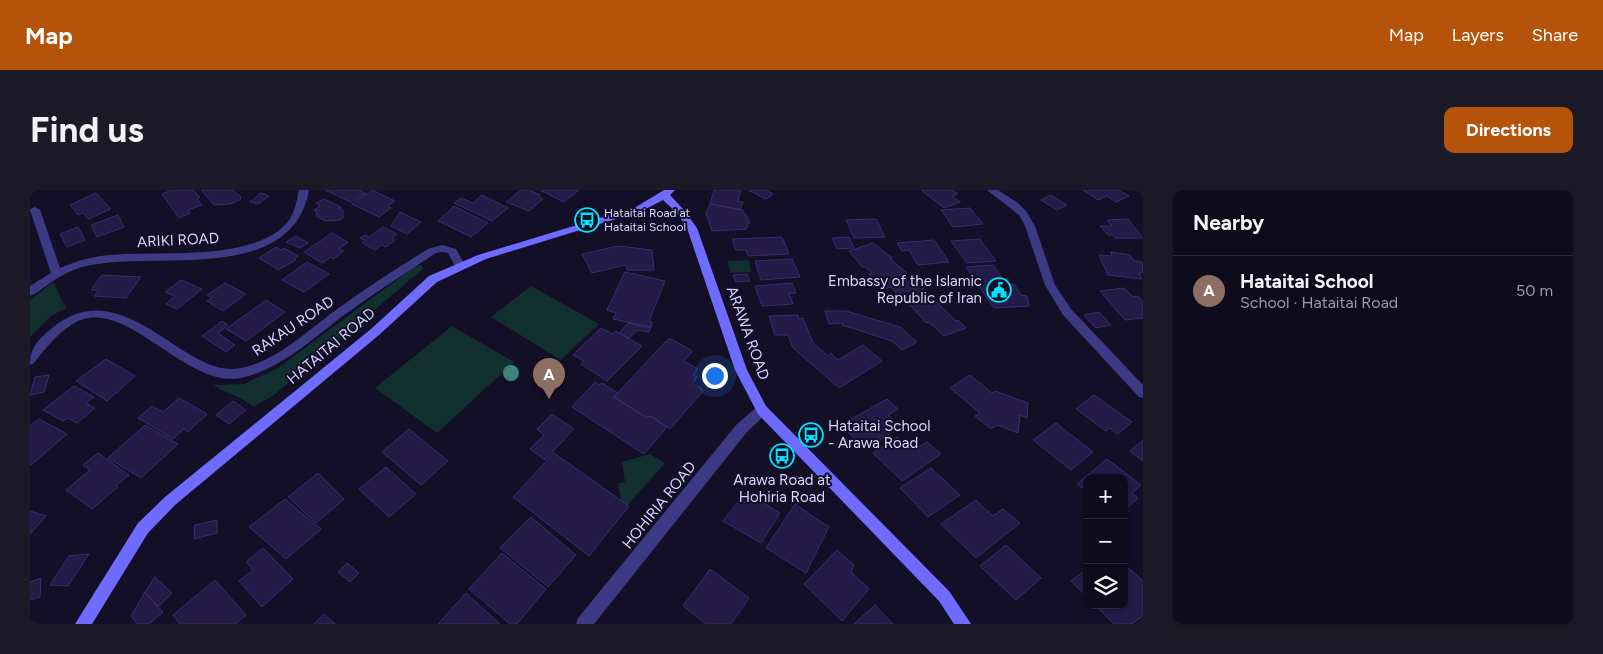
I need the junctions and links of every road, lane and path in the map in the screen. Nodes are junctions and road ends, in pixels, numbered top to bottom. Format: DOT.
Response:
graph roads {
  1 [pos="304,190"];
  2 [pos="992,190"];
  3 [pos="667,193"];
  4 [pos="35,210"];
  5 [pos="460,265"];
  6 [pos="57,275"];
  7 [pos="30,292"];
  8 [pos="30,360"];
  9 [pos="1143,393"];
  10 [pos="762,410"];
  11 [pos="82,624"];
  12 [pos="584,624"];
  13 [pos="963,624"];
  1 -- 6 [label="street, ARIKI ROAD"];
  2 -- 9 [label="street"];
  3 -- 5 [label="street, HATAITAI ROAD"];
  3 -- 10 [label="street, ARAWA ROAD"];
  4 -- 6 [label="street"];
  5 -- 8 [label="street, RAKAU ROAD"];
  5 -- 11 [label="street, HATAITAI ROAD"];
  6 -- 7 [label="street, ARIKI ROAD"];
  10 -- 12 [label="street, HOHIRIA ROAD"];
  10 -- 13 [label="street, ARAWA ROAD"];
}
